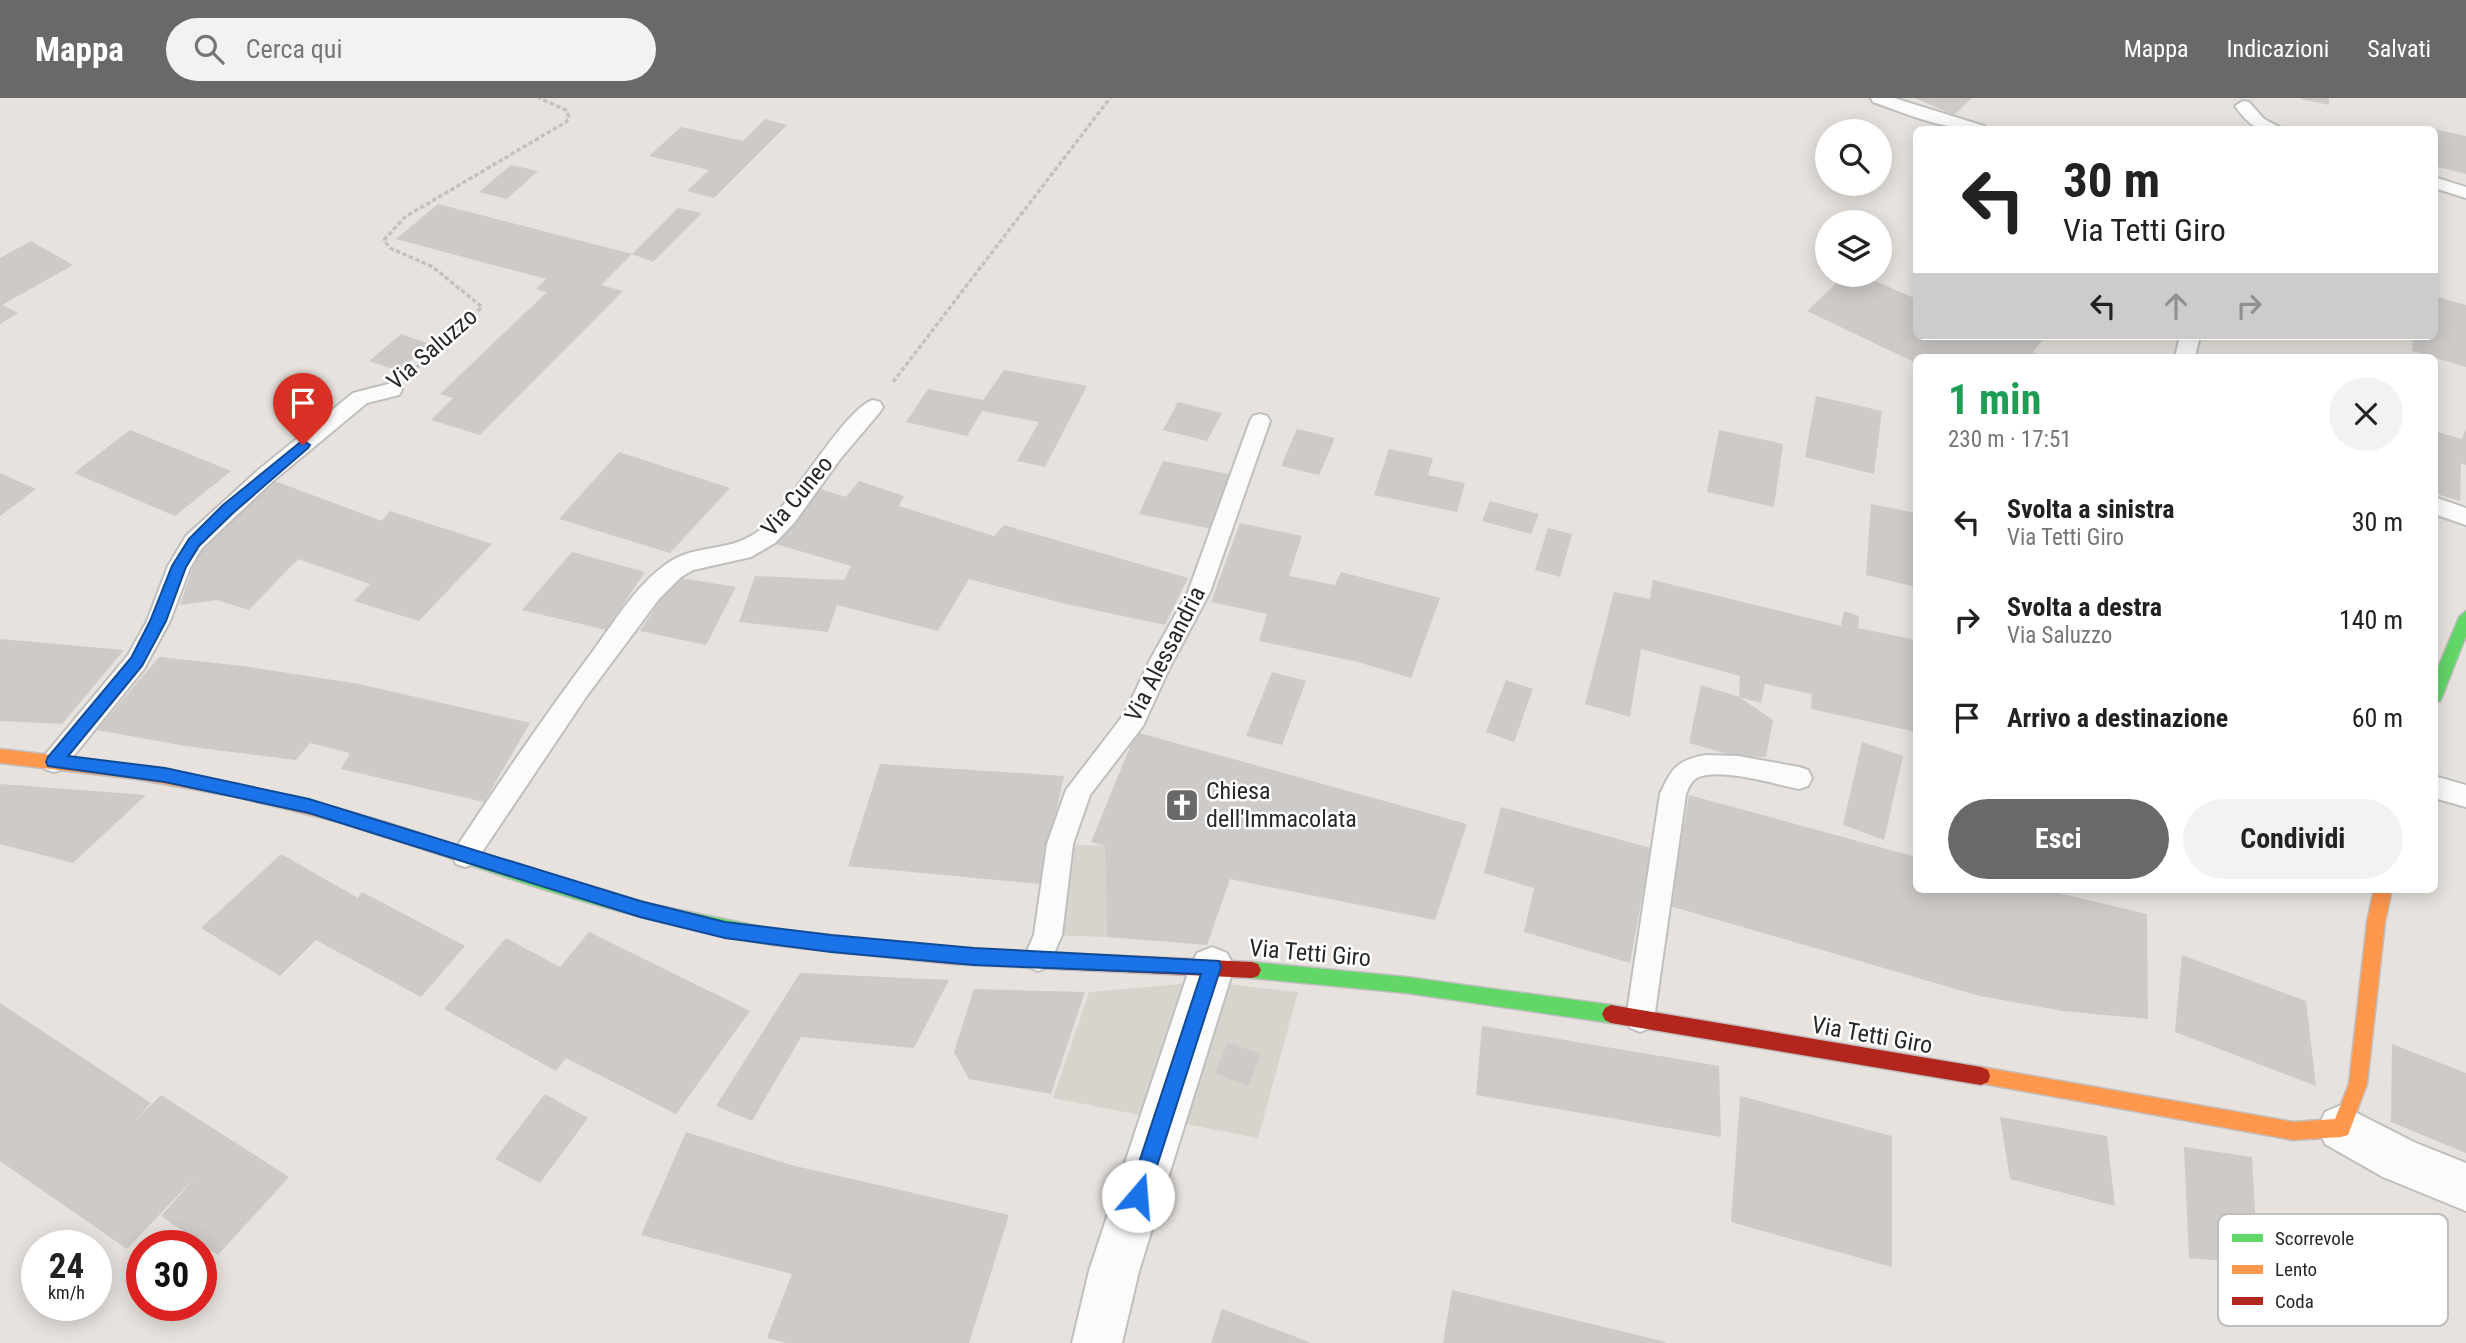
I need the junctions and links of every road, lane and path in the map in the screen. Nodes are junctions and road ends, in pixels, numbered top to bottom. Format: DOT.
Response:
graph roads {
  1 [pos="539,98"];
  2 [pos="1110,98"];
  3 [pos="1879,98"];
  4 [pos="2243,106"];
  5 [pos="1964,126"];
  6 [pos="2266,126"];
  7 [pos="2438,183"];
  8 [pos="2466,193"];
  9 [pos="392,390"];
  10 [pos="873,407"];
  11 [pos="1260,421"];
  12 [pos="2438,506"];
  13 [pos="2466,517"];
  14 [pos="2466,617"];
  15 [pos="2438,687"];
  16 [pos="0,756"];
  17 [pos="54,762"];
  18 [pos="1799,778"];
  19 [pos="2438,788"];
  20 [pos="2466,796"];
  21 [pos="465,856"];
  22 [pos="2382,893"];
  23 [pos="1038,958"];
  24 [pos="1212,967"];
  25 [pos="1640,1019"];
  26 [pos="2341,1129"];
  27 [pos="2466,1187"];
  28 [pos="1097,1343"];
  1 -- 9 [label="path, Via Saluzzo"];
  2 -- 10 [label="path"];
  3 -- 5 [label="lane"];
  4 -- 6 [label="lane"];
  7 -- 8 [label="lane"];
  9 -- 17 [label="lane, Via Saluzzo"];
  10 -- 21 [label="lane, Via Cuneo"];
  11 -- 23 [label="lane, Via Alessandria"];
  12 -- 13 [label="lane"];
  14 -- 15 [label="street"];
  16 -- 17 [label="street, Via Tetti Giro"];
  17 -- 21 [label="street, Via Tetti Giro"];
  18 -- 25 [label="lane"];
  19 -- 20 [label="lane"];
  21 -- 23 [label="street, Via Tetti Giro"];
  22 -- 26 [label="street"];
  23 -- 24 [label="street, Via Tetti Giro"];
  24 -- 25 [label="street, Via Tetti Giro"];
  24 -- 28 [label="street"];
  25 -- 26 [label="street, Via Tetti Giro"];
  26 -- 27 [label="street"];
}
